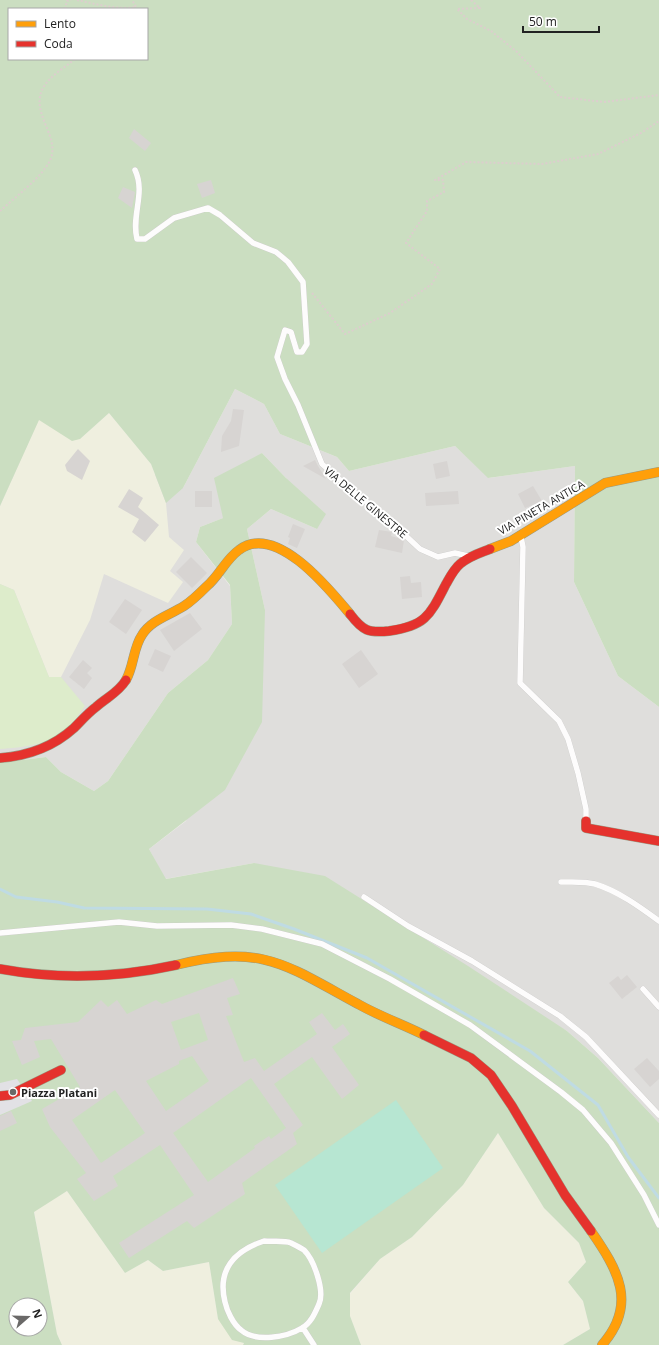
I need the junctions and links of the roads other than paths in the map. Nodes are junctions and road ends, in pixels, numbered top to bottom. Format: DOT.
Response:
graph roads {
  1 [pos="135,170"];
  2 [pos="659,472"];
  3 [pos="520,535"];
  4 [pos="470,557"];
  5 [pos="0,758"];
  6 [pos="586,821"];
  7 [pos="659,841"];
  8 [pos="561,882"];
  9 [pos="364,897"];
  10 [pos="659,921"];
  11 [pos="0,933"];
  12 [pos="0,969"];
  13 [pos="643,989"];
  14 [pos="659,1007"];
  15 [pos="61,1070"];
  16 [pos="0,1096"];
  17 [pos="659,1115"];
  18 [pos="659,1225"];
  19 [pos="303,1328"];
  20 [pos="314,1345"];
  21 [pos="602,1345"];
  1 -- 4 [label="lane, VIA DELLE GINESTRE"];
  2 -- 3 [label="street, VIA PINETA ANTICA"];
  3 -- 4 [label="street, VIA PINETA ANTICA"];
  3 -- 6 [label="lane"];
  4 -- 5 [label="street, VIA PINETA ANTICA"];
  6 -- 7 [label="street"];
  8 -- 10 [label="lane"];
  9 -- 17 [label="lane"];
  11 -- 18 [label="lane"];
  12 -- 21 [label="street"];
  13 -- 14 [label="lane"];
  15 -- 16 [label="street"];
  19 -- 19 [label="lane"];
  19 -- 20 [label="lane"];
}
